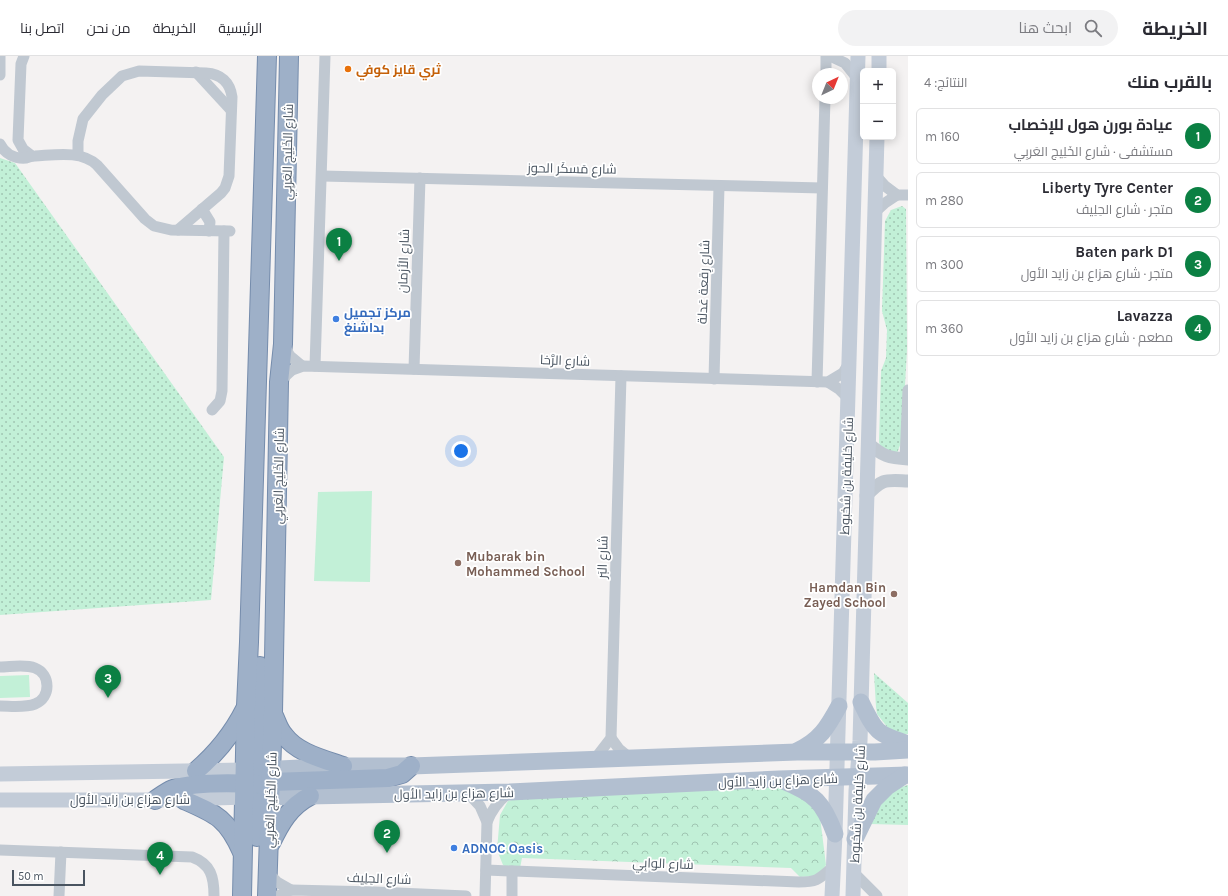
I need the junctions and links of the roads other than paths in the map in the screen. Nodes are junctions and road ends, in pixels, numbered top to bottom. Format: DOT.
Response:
graph roads {
  1 [pos="0,56"];
  2 [pos="24,56"];
  3 [pos="325,56"];
  4 [pos="826,56"];
  5 [pos="830,56"];
  6 [pos="858,56"];
  7 [pos="879,56"];
  8 [pos="266,57"];
  9 [pos="292,59"];
  10 [pos="826,68"];
  11 [pos="879,68"];
  12 [pos="196,72"];
  13 [pos="0,75"];
  14 [pos="857,78"];
  15 [pos="825,104"];
  16 [pos="231,110"];
  17 [pos="18,140"];
  18 [pos="877,140"];
  19 [pos="0,144"];
  20 [pos="78,155"];
  21 [pos="32,156"];
  22 [pos="322,176"];
  23 [pos="876,176"];
  24 [pos="420,178"];
  25 [pos="719,186"];
  26 [pos="822,188"];
  27 [pos="903,195"];
  28 [pos="202,209"];
  29 [pos="874,214"];
  30 [pos="178,230"];
  31 [pos="209,231"];
  32 [pos="282,344"];
  33 [pos="849,363"];
  34 [pos="302,366"];
  35 [pos="315,366"];
  36 [pos="414,369"];
  37 [pos="621,376"];
  38 [pos="714,378"];
  39 [pos="280,382"];
  40 [pos="822,382"];
  41 [pos="908,390"];
  42 [pos="848,398"];
  43 [pos="212,410"];
  44 [pos="868,443"];
  45 [pos="906,459"];
  46 [pos="908,481"];
  47 [pos="866,496"];
  48 [pos="250,601"];
  49 [pos="0,667"];
  50 [pos="860,702"];
  51 [pos="0,706"];
  52 [pos="246,706"];
  53 [pos="839,706"];
  54 [pos="273,713"];
  55 [pos="611,738"];
  56 [pos="908,744"];
  57 [pos="908,750"];
  58 [pos="796,752"];
  59 [pos="838,752"];
  60 [pos="859,752"];
  61 [pos="630,758"];
  62 [pos="594,760"];
  63 [pos="343,766"];
  64 [pos="411,766"];
  65 [pos="196,771"];
  66 [pos="0,774"];
  67 [pos="907,775"];
  68 [pos="837,777"];
  69 [pos="858,777"];
  70 [pos="779,779"];
  71 [pos="259,783"];
  72 [pos="510,792"];
  73 [pos="468,793"];
  74 [pos="310,796"];
  75 [pos="0,800"];
  76 [pos="155,800"];
  77 [pos="184,800"];
  78 [pos="487,822"];
  79 [pos="835,834"];
  80 [pos="855,839"];
  81 [pos="269,848"];
  82 [pos="0,850"];
  83 [pos="61,852"];
  84 [pos="243,854"];
  85 [pos="833,867"];
  86 [pos="486,870"];
  87 [pos="512,871"];
  88 [pos="267,872"];
  89 [pos="854,873"];
  90 [pos="291,890"];
  91 [pos="414,895"];
  92 [pos="60,896"];
  93 [pos="214,896"];
  94 [pos="242,896"];
  95 [pos="256,896"];
  96 [pos="267,896"];
  97 [pos="278,896"];
  98 [pos="466,896"];
  99 [pos="485,896"];
  100 [pos="512,896"];
  101 [pos="832,896"];
  102 [pos="853,896"];
  103 [pos="877,896"];
  1 -- 13 [label="street"];
  2 -- 17 [label="street"];
  3 -- 22 [label="street"];
  4 -- 10 [label="street"];
  5 -- 14 [label="street"];
  6 -- 14 [label="main road, شارع خليفة بن شخبوط"];
  7 -- 11 [label="main road"];
  8 -- 48 [label="highway, شارع الخَلِيج العَربِي"];
  9 -- 32 [label="highway, شارع الخَلِيج العَربِي"];
  12 -- 16 [label="street"];
  12 -- 16 [label="street"];
  12 -- 20 [label="street"];
  14 -- 33 [label="main road, شارع خليفة بن شخبوط"];
  15 -- 26 [label="street"];
  16 -- 28 [label="street"];
  17 -- 19 [label="street"];
  17 -- 21 [label="street"];
  18 -- 23 [label="main road, شارع خليفة بن شخبوط"];
  19 -- 21 [label="street"];
  20 -- 21 [label="street"];
  20 -- 30 [label="street"];
  22 -- 24 [label="street, شارع مَسكَر الحوز"];
  22 -- 35 [label="street"];
  23 -- 27 [label="street"];
  23 -- 29 [label="main road, شارع خليفة بن شخبوط"];
  24 -- 25 [label="street, شارع مَسكَر الحوز"];
  24 -- 36 [label="street, شارع الأزمان"];
  25 -- 26 [label="street, شارع مَسكَر الحوز"];
  25 -- 38 [label="street, شارع رِقعة عَدلة"];
  26 -- 40 [label="street"];
  27 -- 29 [label="street"];
  28 -- 30 [label="street"];
  28 -- 31 [label="street"];
  29 -- 44 [label="main road, شارع خليفة بن شخبوط"];
  30 -- 31 [label="street"];
  31 -- 43 [label="street"];
  32 -- 34 [label="street"];
  32 -- 39 [label="highway, شارع الخَلِيج العَربِي"];
  33 -- 40 [label="street"];
  33 -- 42 [label="main road, شارع خليفة بن شخبوط"];
  34 -- 35 [label="street, شارع الرَّخا"];
  34 -- 39 [label="street"];
  35 -- 36 [label="street, شارع الرَّخا"];
  36 -- 37 [label="street, شارع الرَّخا"];
  37 -- 38 [label="street, شارع الرَّخا"];
  37 -- 55 [label="street, شارع البَر"];
  38 -- 40 [label="street, شارع الرَّخا"];
  39 -- 54 [label="highway, شارع الخَلِيج العَربِي"];
  40 -- 42 [label="street"];
  41 -- 45 [label="street"];
  42 -- 53 [label="main road, شارع خليفة بن شخبوط"];
  44 -- 45 [label="street"];
  44 -- 47 [label="main road, شارع خليفة بن شخبوط"];
  46 -- 47 [label="street"];
  47 -- 50 [label="main road, شارع خليفة بن شخبوط"];
  48 -- 52 [label="highway, شارع الخَلِيج العَربِي"];
  48 -- 71 [label="highway"];
  49 -- 51 [label="street"];
  50 -- 56 [label="main road"];
  50 -- 60 [label="main road, شارع خليفة بن شخبوط"];
  52 -- 65 [label="highway"];
  52 -- 71 [label="highway, شارع الخَلِيج العَربِي"];
  53 -- 58 [label="main road"];
  53 -- 59 [label="main road, شارع خليفة بن شخبوط"];
  54 -- 63 [label="highway"];
  54 -- 71 [label="highway, شارع الخَلِيج العَربِي"];
  55 -- 61 [label="street"];
  55 -- 62 [label="street"];
  57 -- 60 [label="main road, شارع هزاع بن زايد الأول"];
  58 -- 59 [label="main road, شارع هزاع بن زايد الأول"];
  58 -- 61 [label="main road, شارع هزاع بن زايد الأول"];
  59 -- 60 [label="main road, شارع هزاع بن زايد الأول"];
  59 -- 68 [label="main road, شارع خليفة بن شخبوط"];
  60 -- 69 [label="main road, شارع خليفة بن شخبوط"];
  61 -- 62 [label="main road, شارع هزاع بن زايد الأول"];
  62 -- 64 [label="main road, شارع هزاع بن زايد الأول"];
  63 -- 64 [label="main road, شارع هزاع بن زايد الأول"];
  63 -- 71 [label="main road, شارع هزاع بن زايد الأول"];
  64 -- 71 [label="highway"];
  65 -- 66 [label="main road, شارع هزاع بن زايد الأول"];
  65 -- 71 [label="main road, شارع هزاع بن زايد الأول"];
  67 -- 69 [label="main road, شارع هزاع بن زايد الأول"];
  67 -- 80 [label="main road"];
  68 -- 69 [label="main road, شارع هزاع بن زايد الأول"];
  68 -- 70 [label="main road, شارع هزاع بن زايد الأول"];
  68 -- 79 [label="main road, شارع خليفة بن شخبوط"];
  69 -- 80 [label="main road, شارع خليفة بن شخبوط"];
  70 -- 72 [label="main road, شارع هزاع بن زايد الأول"];
  70 -- 79 [label="main road"];
  71 -- 74 [label="main road, شارع هزاع بن زايد الأول"];
  71 -- 76 [label="highway"];
  71 -- 77 [label="main road, شارع هزاع بن زايد الأول"];
  71 -- 81 [label="highway, شارع الخَلِيج العَربِي"];
  71 -- 84 [label="highway, شارع الخَلِيج العَربِي"];
  71 -- 95 [label="highway"];
  72 -- 73 [label="main road, شارع هزاع بن زايد الأول"];
  72 -- 78 [label="street"];
  73 -- 74 [label="main road, شارع هزاع بن زايد الأول"];
  73 -- 78 [label="street"];
  74 -- 81 [label="highway"];
  75 -- 76 [label="main road, شارع هزاع بن زايد الأول"];
  76 -- 77 [label="main road, شارع هزاع بن زايد الأول"];
  77 -- 84 [label="highway"];
  78 -- 86 [label="street"];
  79 -- 85 [label="main road, شارع خليفة بن شخبوط"];
  80 -- 89 [label="main road, شارع خليفة بن شخبوط"];
  81 -- 88 [label="highway, شارع الخَلِيج العَربِي"];
  82 -- 83 [label="street"];
  83 -- 92 [label="street"];
  83 -- 93 [label="street"];
  84 -- 94 [label="highway, شارع الخَلِيج العَربِي"];
  85 -- 87 [label="street, شارع الوابِي"];
  85 -- 101 [label="main road, شارع خليفة بن شخبوط"];
  86 -- 87 [label="street, شارع الوابِي"];
  86 -- 99 [label="street"];
  87 -- 100 [label="street"];
  88 -- 90 [label="street"];
  88 -- 96 [label="highway, شارع الخَلِيج العَربِي"];
  89 -- 102 [label="main road, شارع خليفة بن شخبوط"];
  89 -- 103 [label="street"];
  90 -- 91 [label="street, شارع الحِلِيف"];
  90 -- 97 [label="street, شارع الحِلِيف"];
  91 -- 98 [label="street, شارع الحِلِيف"];
}
